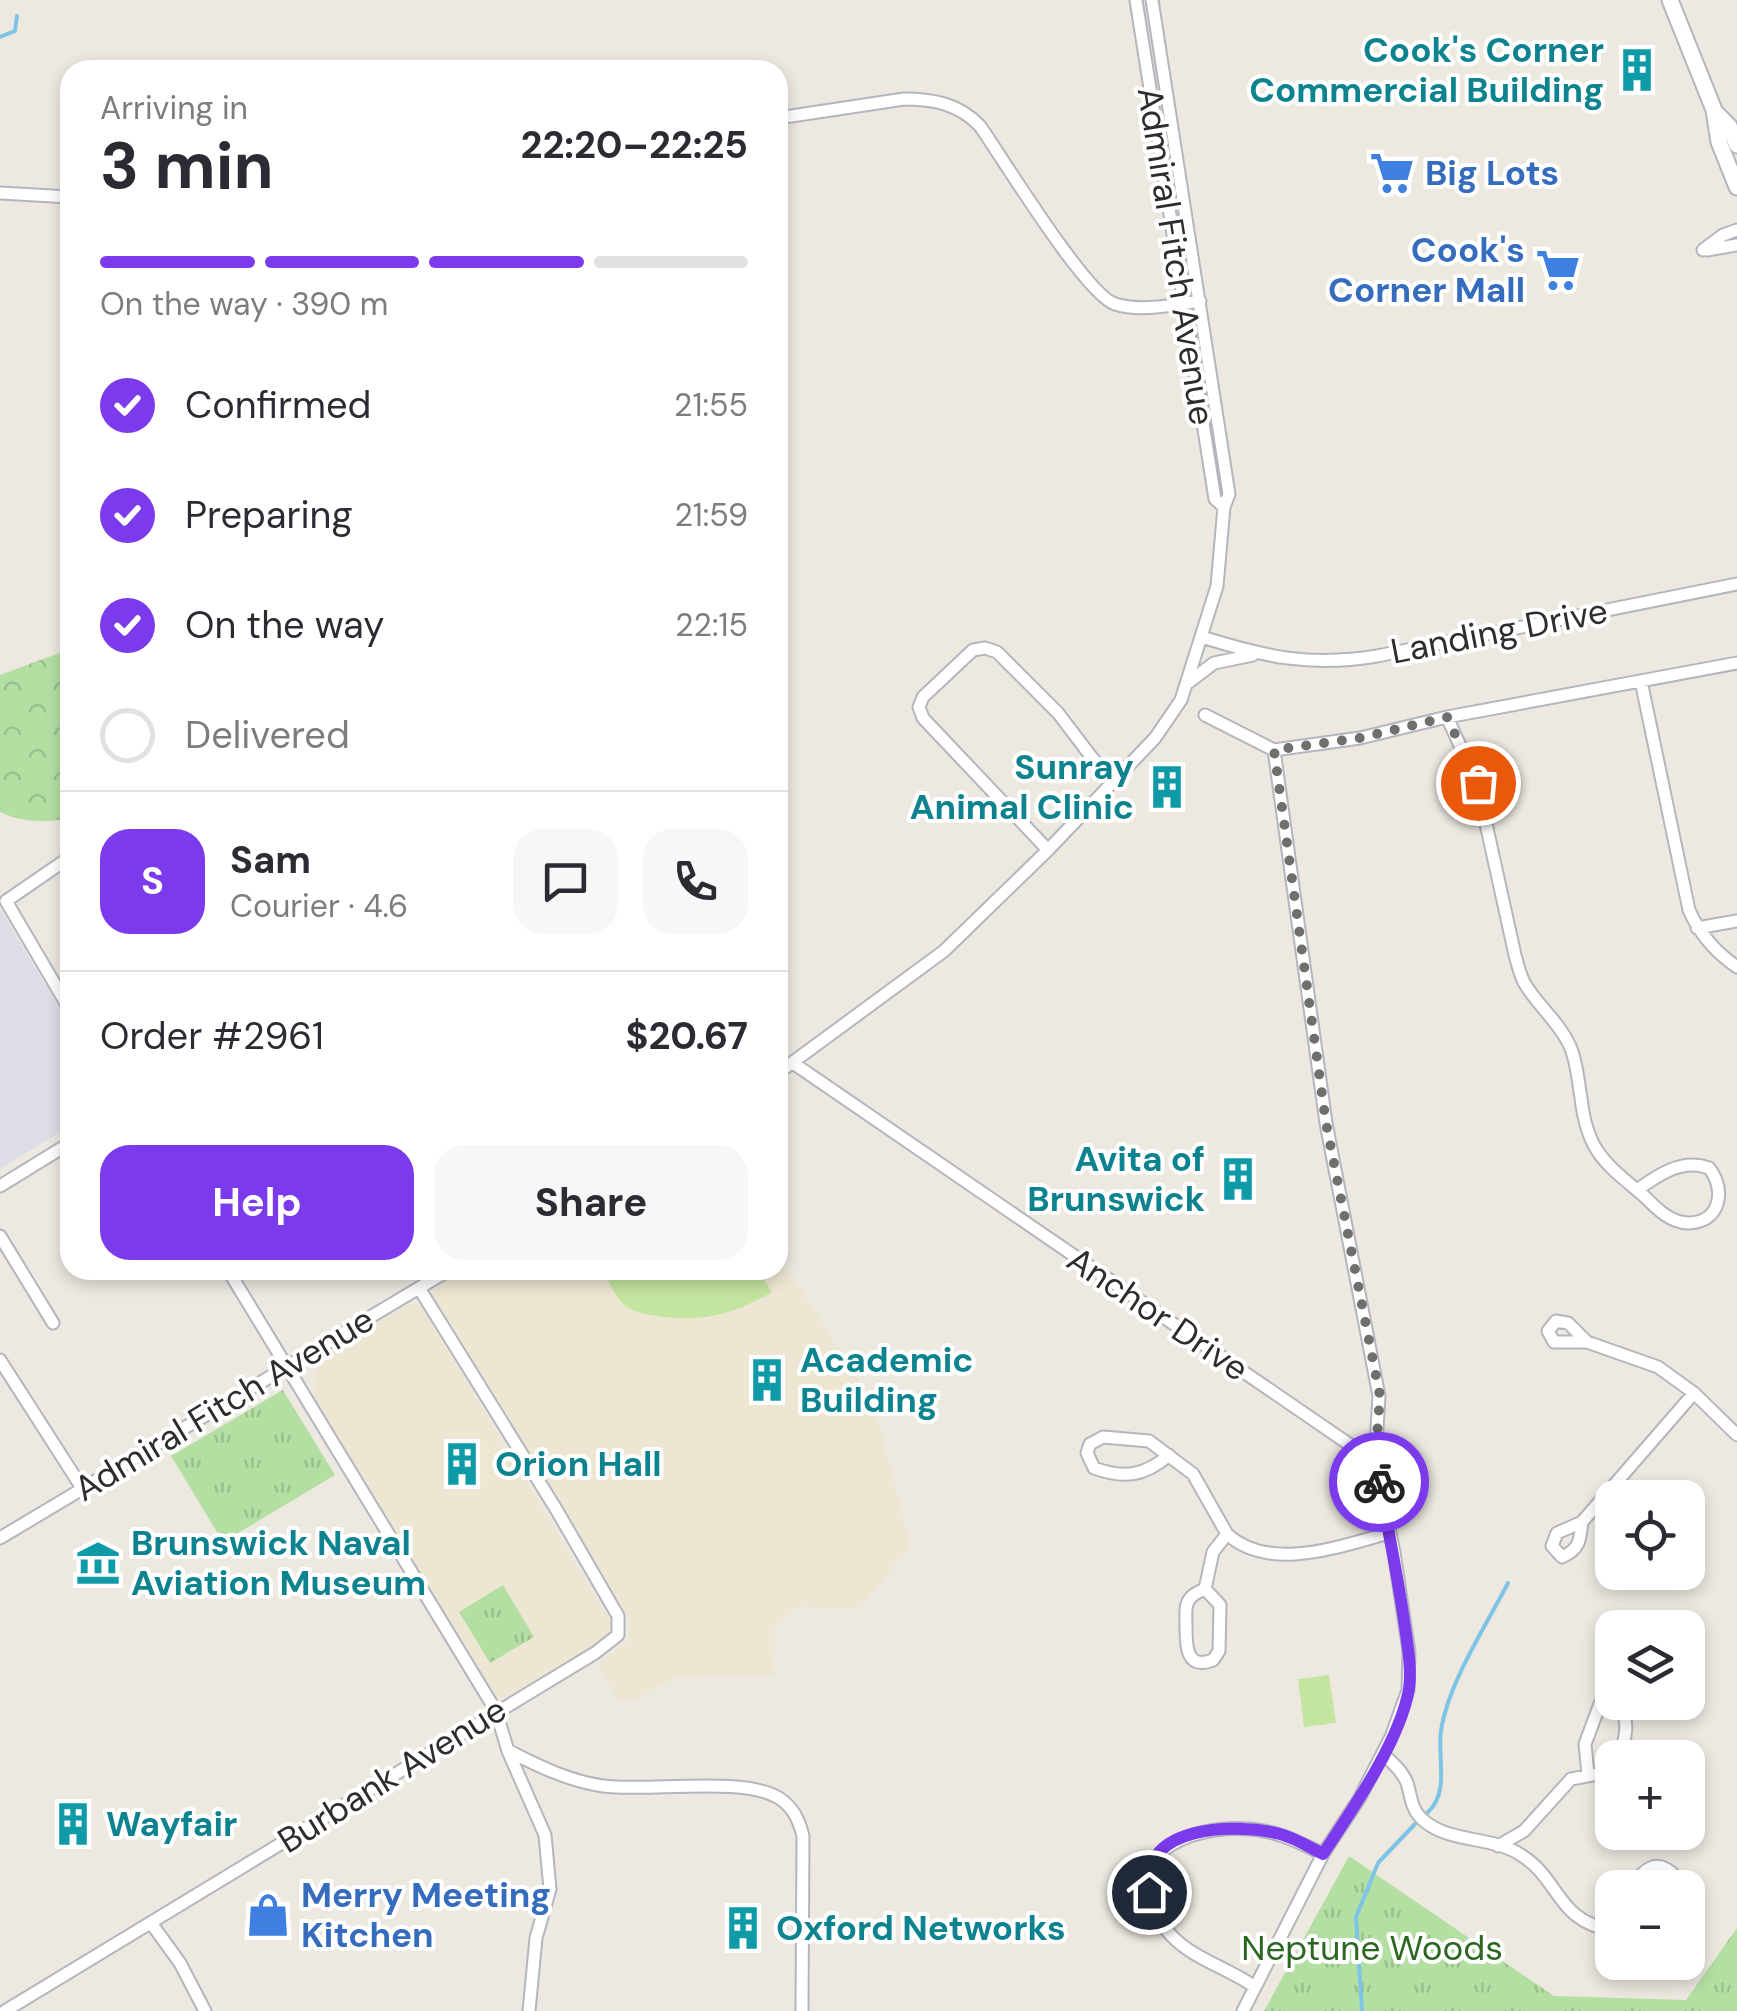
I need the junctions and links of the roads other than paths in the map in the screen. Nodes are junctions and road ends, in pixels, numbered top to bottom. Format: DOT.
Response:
graph roads {
  1 [pos="1136,0"];
  2 [pos="1152,0"];
  3 [pos="1670,0"];
  4 [pos="1714,110"];
  5 [pos="788,116"];
  6 [pos="1737,145"];
  7 [pos="1737,187"];
  8 [pos="0,193"];
  9 [pos="60,197"];
  10 [pos="1737,230"];
  11 [pos="1737,245"];
  12 [pos="1200,300"];
  13 [pos="1184,302"];
  14 [pos="1224,508"];
  15 [pos="1737,584"];
  16 [pos="1202,636"];
  17 [pos="1260,655"];
  18 [pos="1737,663"];
  19 [pos="1641,681"];
  20 [pos="1186,686"];
  21 [pos="1205,714"];
  22 [pos="1447,717"];
  23 [pos="1274,750"];
  24 [pos="1116,782"];
  25 [pos="1048,850"];
  26 [pos="60,864"];
  27 [pos="1737,922"];
  28 [pos="1697,928"];
  29 [pos="1737,967"];
  30 [pos="60,993"];
  31 [pos="793,1064"];
  32 [pos="788,1067"];
  33 [pos="60,1150"];
  34 [pos="0,1186"];
  35 [pos="1637,1190"];
  36 [pos="0,1236"];
  37 [pos="234,1280"];
  38 [pos="432,1280"];
  39 [pos="419,1288"];
  40 [pos="53,1323"];
  41 [pos="1587,1342"];
  42 [pos="0,1360"];
  43 [pos="285,1365"];
  44 [pos="1694,1393"];
  45 [pos="1737,1434"];
  46 [pos="1169,1456"];
  47 [pos="1375,1462"];
  48 [pos="82,1488"];
  49 [pos="1582,1522"];
  50 [pos="1389,1533"];
  51 [pos="1228,1534"];
  52 [pos="0,1538"];
  53 [pos="1205,1589"];
  54 [pos="496,1711"];
  55 [pos="1623,1740"];
  56 [pos="508,1751"];
  57 [pos="1383,1754"];
  58 [pos="1595,1773"];
  59 [pos="1588,1774"];
  60 [pos="1498,1846"];
  61 [pos="1323,1854"];
  62 [pos="1642,1870"];
  63 [pos="1670,1870"];
  64 [pos="151,1923"];
  65 [pos="1595,1927"];
  66 [pos="1255,1987"];
  67 [pos="5,2011"];
  68 [pos="205,2011"];
  69 [pos="528,2011"];
  70 [pos="802,2011"];
  71 [pos="1243,2011"];
  1 -- 13 [label="street, Admiral Fitch Avenue"];
  2 -- 12 [label="street, Admiral Fitch Avenue"];
  3 -- 4 [label="main road"];
  4 -- 6 [label="main road"];
  4 -- 7 [label="main road"];
  5 -- 13 [label="street"];
  8 -- 9 [label="street"];
  10 -- 11 [label="street"];
  12 -- 13 [label="street"];
  12 -- 14 [label="street, Admiral Fitch Avenue"];
  13 -- 14 [label="street, Admiral Fitch Avenue"];
  14 -- 16 [label="street, Admiral Fitch Avenue"];
  15 -- 17 [label="street, Landing Drive"];
  16 -- 17 [label="street, Landing Drive"];
  16 -- 20 [label="street, Admiral Fitch Avenue"];
  17 -- 20 [label="street, Landing Drive"];
  18 -- 19 [label="street"];
  19 -- 22 [label="street"];
  19 -- 28 [label="street"];
  20 -- 24 [label="street, Admiral Fitch Avenue"];
  21 -- 23 [label="street"];
  22 -- 23 [label="street"];
  22 -- 35 [label="street"];
  23 -- 47 [label="street"];
  24 -- 25 [label="street, Admiral Fitch Avenue"];
  24 -- 25 [label="street"];
  25 -- 31 [label="street, Admiral Fitch Avenue"];
  26 -- 30 [label="street"];
  27 -- 28 [label="street"];
  28 -- 29 [label="street"];
  31 -- 32 [label="street, Admiral Fitch Avenue"];
  31 -- 47 [label="street, Anchor Drive"];
  33 -- 34 [label="street"];
  35 -- 35 [label="street"];
  36 -- 40 [label="street"];
  37 -- 43 [label="street"];
  38 -- 39 [label="street, Admiral Fitch Avenue"];
  39 -- 43 [label="street, Admiral Fitch Avenue"];
  39 -- 54 [label="street, Burbank Avenue"];
  41 -- 44 [label="street"];
  42 -- 48 [label="street"];
  43 -- 48 [label="street, Admiral Fitch Avenue"];
  43 -- 54 [label="street"];
  44 -- 45 [label="street"];
  44 -- 49 [label="street"];
  46 -- 46 [label="street"];
  46 -- 51 [label="street"];
  47 -- 50 [label="street"];
  48 -- 52 [label="street, Admiral Fitch Avenue"];
  50 -- 51 [label="street"];
  50 -- 57 [label="street"];
  51 -- 53 [label="street"];
  53 -- 53 [label="street"];
  54 -- 56 [label="street"];
  54 -- 64 [label="street, Burbank Avenue"];
  55 -- 59 [label="street"];
  56 -- 69 [label="street"];
  56 -- 70 [label="street"];
  57 -- 60 [label="street"];
  57 -- 61 [label="street"];
  58 -- 59 [label="street"];
  59 -- 60 [label="street"];
  60 -- 65 [label="street"];
  61 -- 66 [label="street"];
  61 -- 66 [label="street"];
  62 -- 63 [label="street"];
  64 -- 67 [label="street, Burbank Avenue"];
  64 -- 68 [label="street"];
  66 -- 71 [label="street"];
}
